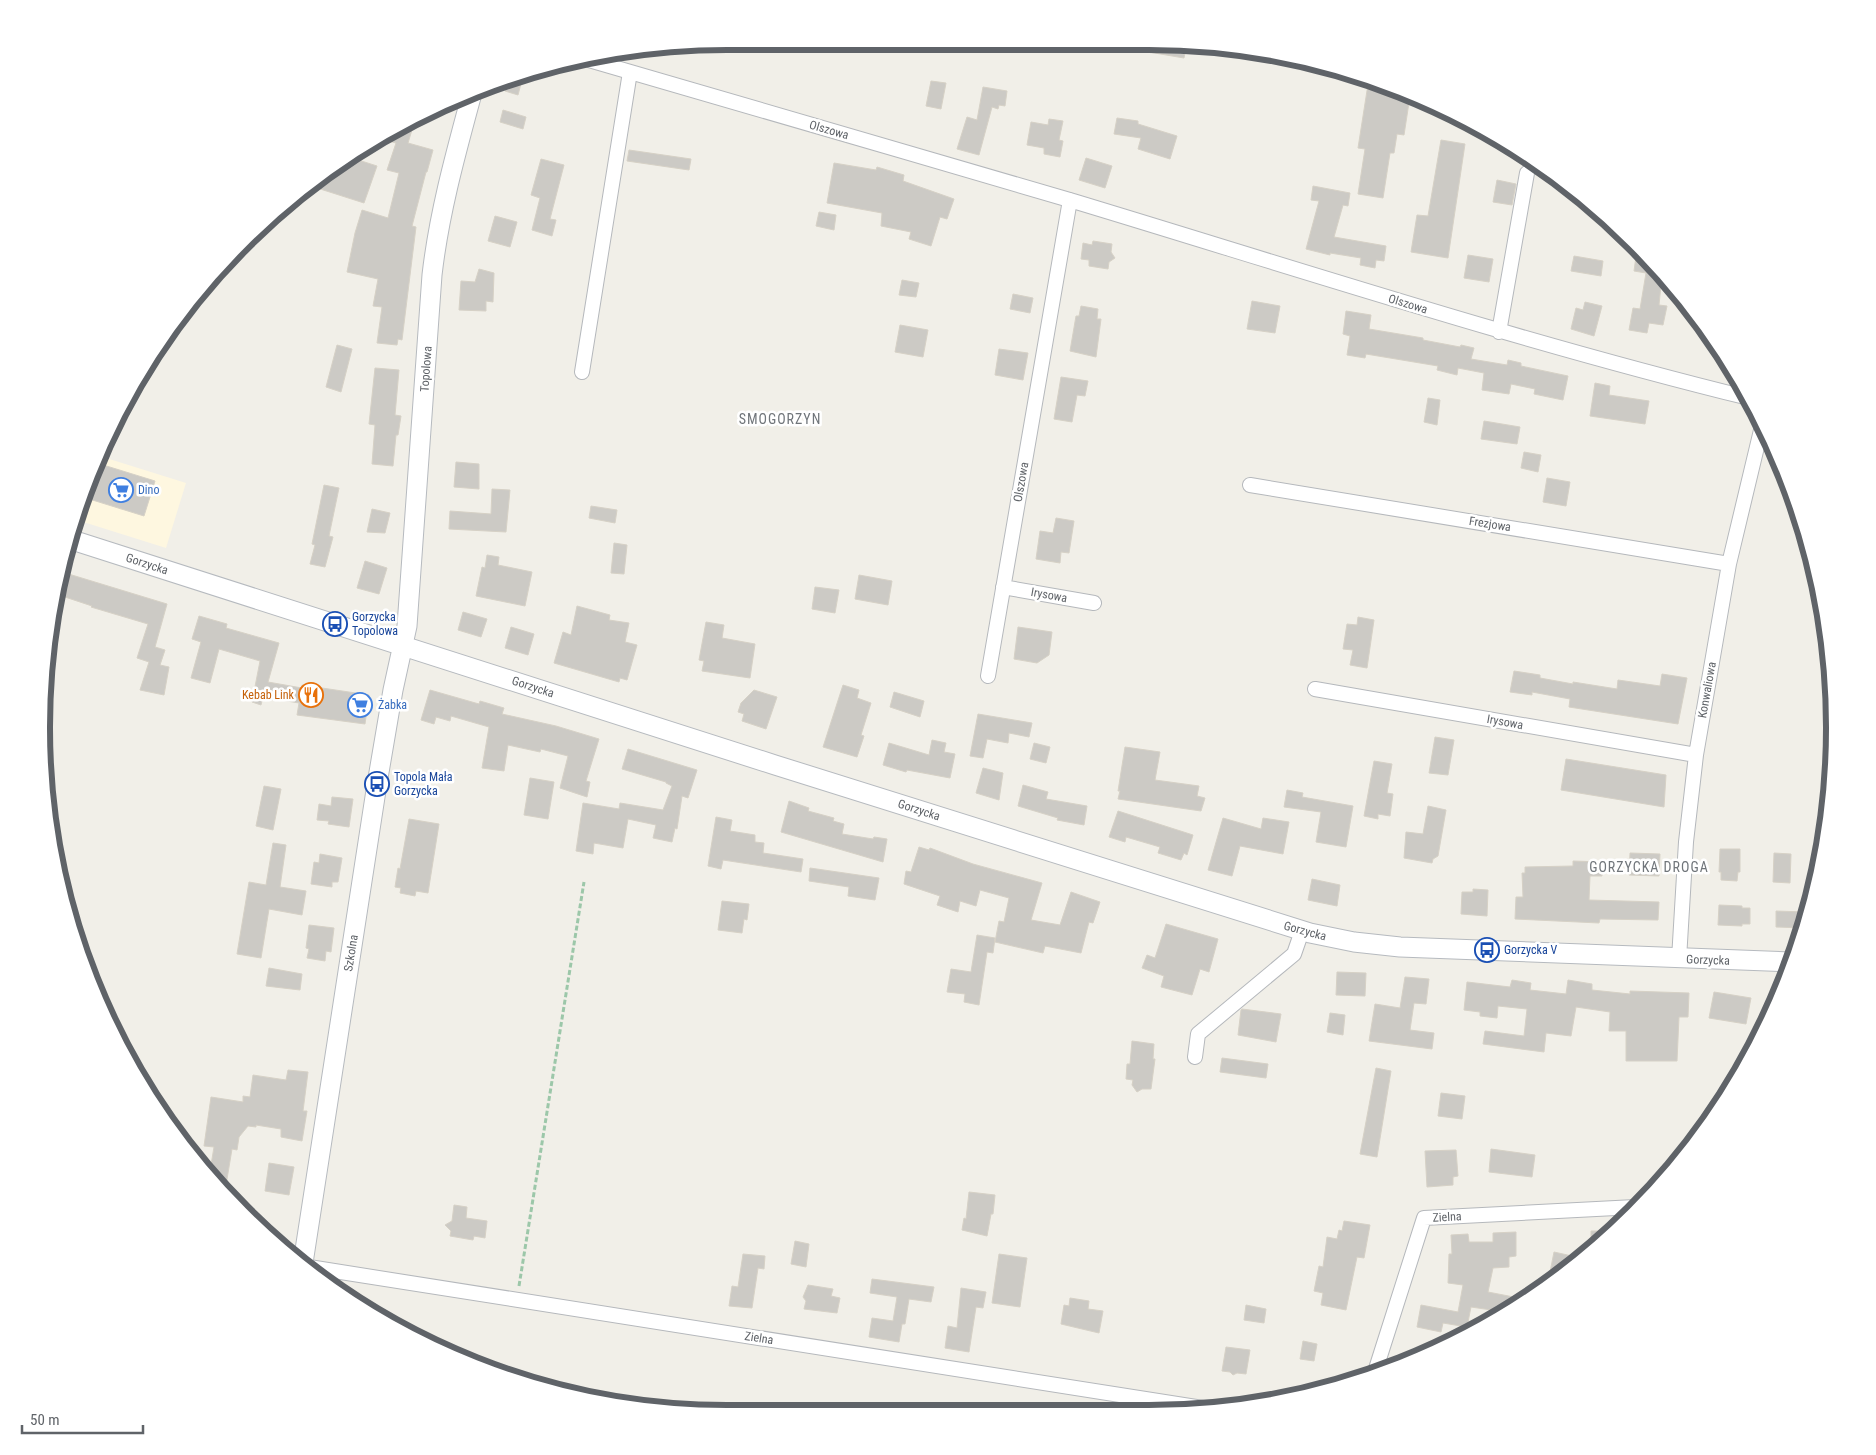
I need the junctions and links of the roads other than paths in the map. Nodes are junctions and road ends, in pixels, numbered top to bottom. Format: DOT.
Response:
graph roads {
  1 [pos="597,63"];
  2 [pos="630,72"];
  3 [pos="470,101"];
  4 [pos="1527,172"];
  5 [pos="1070,200"];
  6 [pos="1499,332"];
  7 [pos="582,372"];
  8 [pos="1738,395"];
  9 [pos="1760,436"];
  10 [pos="1250,485"];
  11 [pos="76,541"];
  12 [pos="1729,564"];
  13 [pos="1003,587"];
  14 [pos="1094,603"];
  15 [pos="403,645"];
  16 [pos="988,676"];
  17 [pos="1315,689"];
  18 [pos="1696,755"];
  19 [pos="1302,931"];
  20 [pos="1679,958"];
  21 [pos="1784,962"];
  22 [pos="1195,1057"];
  23 [pos="1628,1207"];
  24 [pos="304,1256"];
  25 [pos="321,1269"];
  26 [pos="1377,1365"];
  27 [pos="1180,1404"];
  1 -- 2 [label="street, Olszowa"];
  2 -- 5 [label="street, Olszowa"];
  2 -- 7 [label="street"];
  3 -- 15 [label="street, Topolowa"];
  4 -- 6 [label="street"];
  5 -- 6 [label="street, Olszowa"];
  5 -- 13 [label="street, Olszowa"];
  6 -- 8 [label="street, Olszowa"];
  9 -- 12 [label="street, Konwaliowa"];
  10 -- 12 [label="street, Frezjowa"];
  11 -- 15 [label="street, Gorzycka"];
  12 -- 18 [label="street, Konwaliowa"];
  13 -- 14 [label="street, Irysowa"];
  13 -- 16 [label="street, Olszowa"];
  15 -- 19 [label="street, Gorzycka"];
  15 -- 24 [label="street, Szkolna"];
  17 -- 18 [label="street, Irysowa"];
  18 -- 20 [label="street, Konwaliowa"];
  19 -- 20 [label="street, Gorzycka"];
  19 -- 22 [label="street"];
  20 -- 21 [label="street, Gorzycka"];
  23 -- 26 [label="street, Zielna"];
  25 -- 27 [label="street, Zielna"];
}
